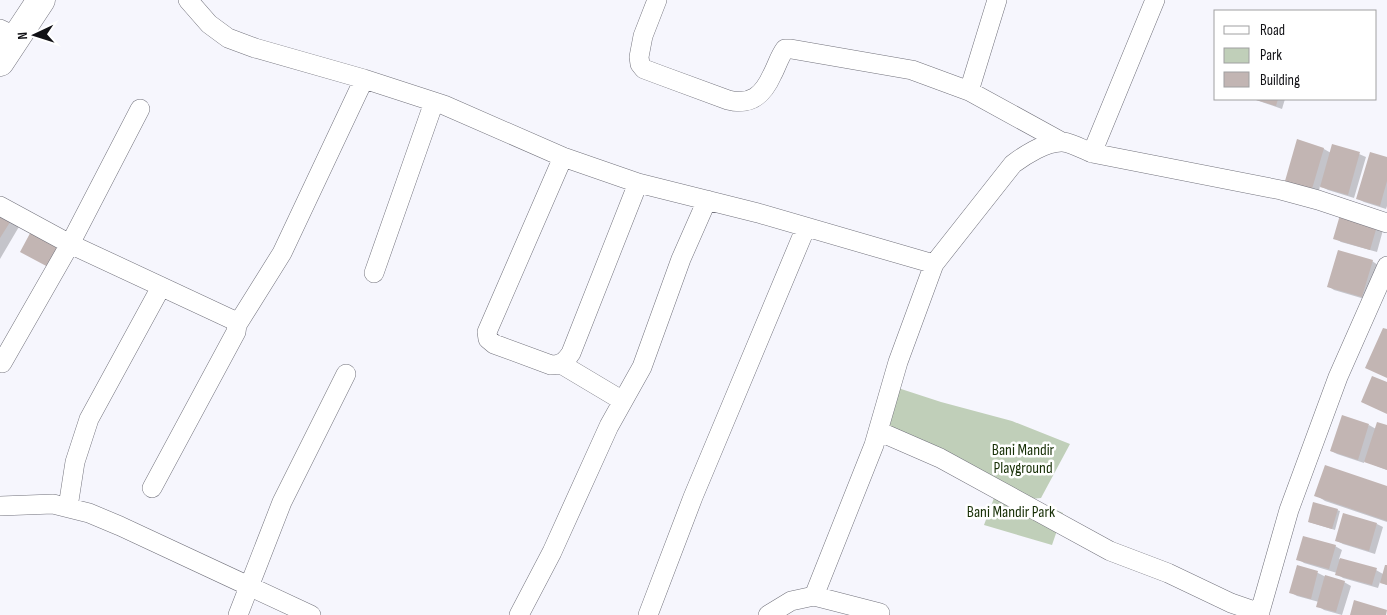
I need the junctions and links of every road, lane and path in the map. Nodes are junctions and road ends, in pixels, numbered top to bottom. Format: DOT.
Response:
graph roads {
  1 [pos="41,0"];
  2 [pos="188,0"];
  3 [pos="657,0"];
  4 [pos="997,0"];
  5 [pos="1155,0"];
  6 [pos="9,33"];
  7 [pos="0,62"];
  8 [pos="364,79"];
  9 [pos="969,91"];
  10 [pos="434,102"];
  11 [pos="140,110"];
  12 [pos="1062,142"];
  13 [pos="1092,153"];
  14 [pos="563,157"];
  15 [pos="638,183"];
  16 [pos="707,200"];
  17 [pos="0,206"];
  18 [pos="1387,223"];
  19 [pos="806,227"];
  20 [pos="70,244"];
  21 [pos="934,264"];
  22 [pos="1387,266"];
  23 [pos="374,273"];
  24 [pos="161,287"];
  25 [pos="237,325"];
  26 [pos="2,363"];
  27 [pos="561,364"];
  28 [pos="346,374"];
  29 [pos="623,401"];
  30 [pos="878,431"];
  31 [pos="152,488"];
  32 [pos="0,506"];
  33 [pos="68,508"];
  34 [pos="249,587"];
  35 [pos="814,596"];
  36 [pos="880,613"];
  37 [pos="1260,614"];
  38 [pos="238,615"];
  39 [pos="311,615"];
  40 [pos="518,615"];
  41 [pos="648,615"];
  42 [pos="768,615"];
  1 -- 6 [label="street"];
  2 -- 8 [label="street"];
  3 -- 9 [label="street"];
  4 -- 9 [label="street"];
  5 -- 13 [label="street"];
  6 -- 7 [label="street"];
  8 -- 10 [label="street"];
  8 -- 25 [label="street"];
  9 -- 12 [label="street"];
  10 -- 14 [label="street"];
  10 -- 23 [label="street"];
  11 -- 20 [label="street"];
  12 -- 13 [label="street"];
  12 -- 21 [label="street"];
  13 -- 18 [label="street"];
  14 -- 15 [label="street"];
  14 -- 27 [label="street"];
  15 -- 16 [label="street"];
  15 -- 27 [label="street"];
  16 -- 19 [label="street"];
  16 -- 29 [label="street"];
  17 -- 20 [label="street"];
  19 -- 21 [label="street"];
  19 -- 41 [label="street"];
  20 -- 24 [label="street"];
  20 -- 26 [label="street"];
  21 -- 30 [label="street"];
  22 -- 37 [label="street"];
  24 -- 25 [label="street"];
  24 -- 33 [label="street"];
  25 -- 31 [label="street"];
  27 -- 29 [label="street"];
  28 -- 34 [label="street"];
  29 -- 40 [label="street"];
  30 -- 35 [label="street"];
  30 -- 37 [label="street"];
  32 -- 33 [label="street"];
  33 -- 34 [label="street"];
  34 -- 38 [label="street"];
  34 -- 39 [label="street"];
  35 -- 36 [label="street"];
  35 -- 42 [label="street"];
}
